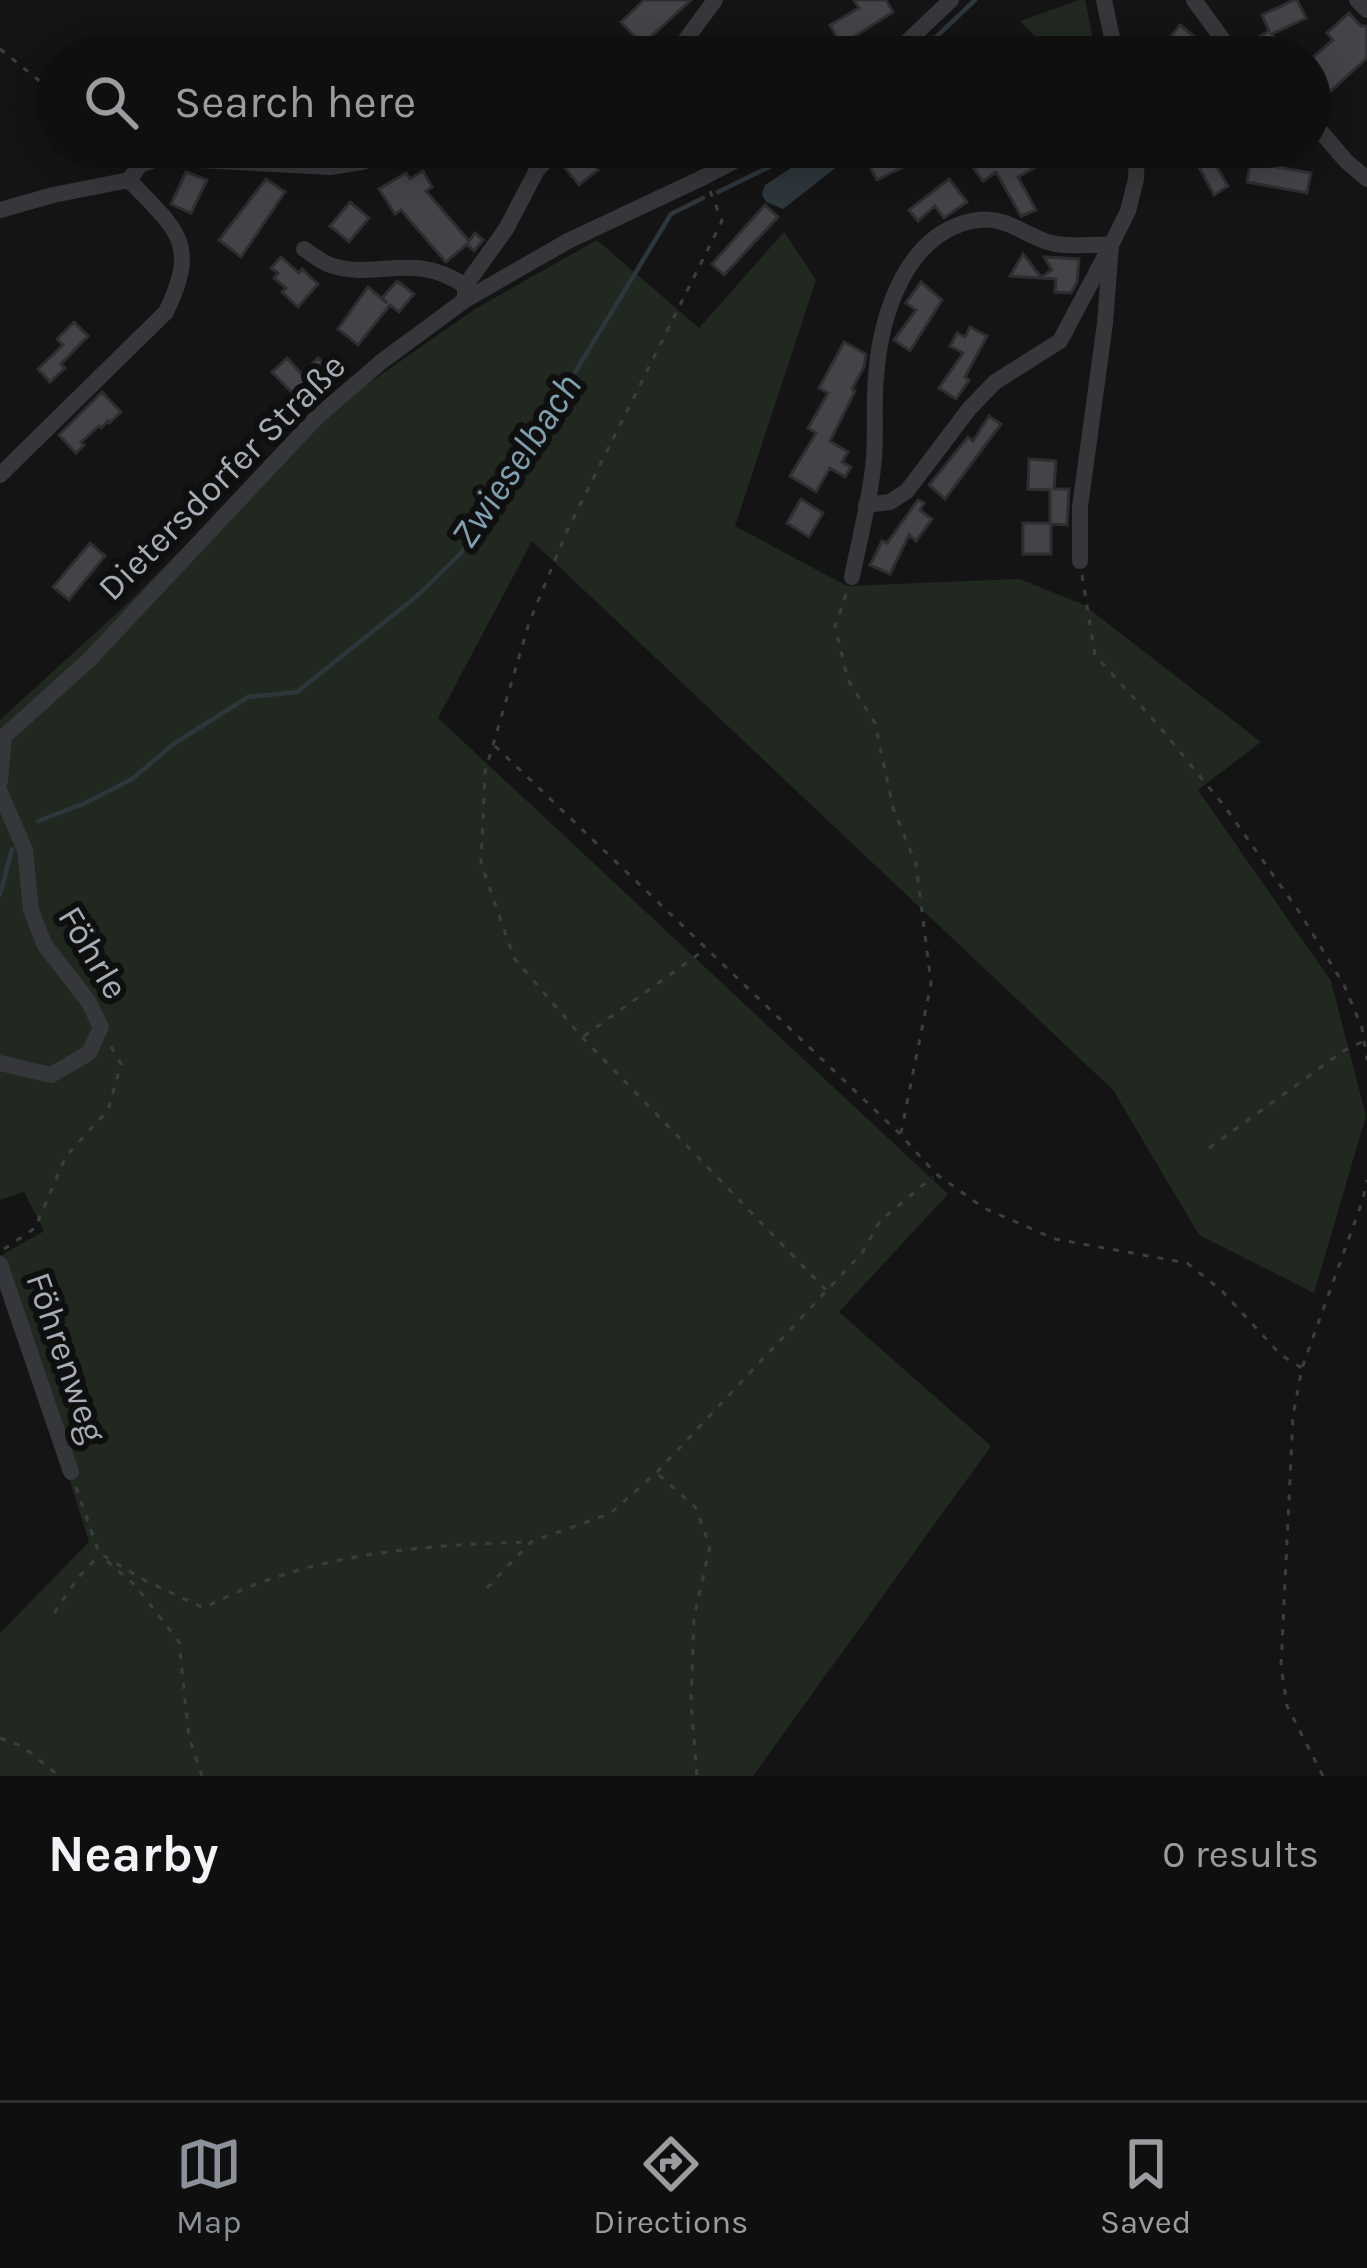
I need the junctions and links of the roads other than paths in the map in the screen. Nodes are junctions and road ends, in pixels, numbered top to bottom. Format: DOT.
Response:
graph roads {
  1 [pos="715,0"];
  2 [pos="950,0"];
  3 [pos="1104,0"];
  4 [pos="1194,0"];
  5 [pos="1357,0"];
  6 [pos="1367,10"];
  7 [pos="688,36"];
  8 [pos="913,36"];
  9 [pos="1112,36"];
  10 [pos="1220,36"];
  11 [pos="1331,144"];
  12 [pos="138,168"];
  13 [pos="721,168"];
  14 [pos="1136,168"];
  15 [pos="537,170"];
  16 [pos="1367,179"];
  17 [pos="129,180"];
  18 [pos="0,210"];
  19 [pos="1111,245"];
  20 [pos="304,249"];
  21 [pos="465,293"];
  22 [pos="0,475"];
  23 [pos="866,505"];
  24 [pos="1080,561"];
  25 [pos="852,577"];
  26 [pos="2,738"];
  27 [pos="0,782"];
  28 [pos="0,792"];
  29 [pos="0,1063"];
  30 [pos="0,1264"];
  31 [pos="71,1472"];
  1 -- 7 [label="street"];
  2 -- 8 [label="street"];
  3 -- 9 [label="street"];
  4 -- 10 [label="street"];
  5 -- 6 [label="street"];
  11 -- 16 [label="street"];
  12 -- 17 [label="street"];
  13 -- 21 [label="street, Dietersdorfer Straße"];
  14 -- 19 [label="street"];
  15 -- 21 [label="street"];
  17 -- 18 [label="street"];
  17 -- 22 [label="street"];
  19 -- 23 [label="street"];
  19 -- 23 [label="street"];
  19 -- 24 [label="street"];
  20 -- 21 [label="street"];
  21 -- 26 [label="street, Dietersdorfer Straße"];
  23 -- 25 [label="street"];
  26 -- 27 [label="street"];
  28 -- 29 [label="street, Föhrle"];
  30 -- 31 [label="street, Föhrenweg"];
}
